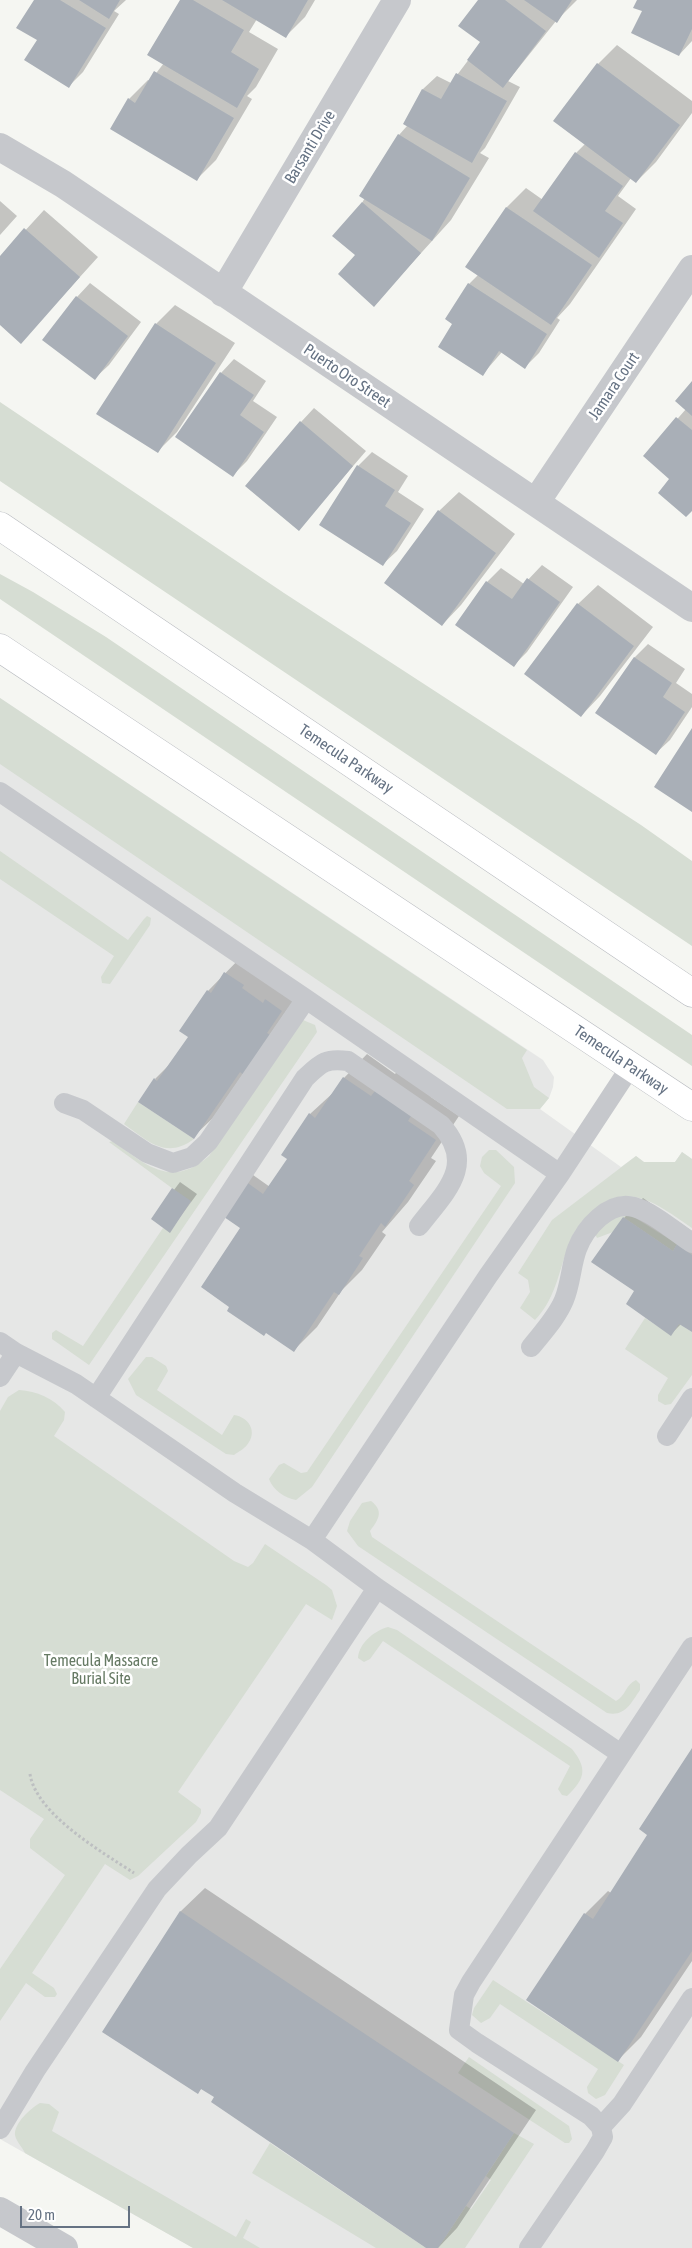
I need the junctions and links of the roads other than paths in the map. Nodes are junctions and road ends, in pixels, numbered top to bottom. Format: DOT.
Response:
graph roads {
  1 [pos="397,0"];
  2 [pos="0,147"];
  3 [pos="692,269"];
  4 [pos="224,293"];
  5 [pos="536,502"];
  6 [pos="0,526"];
  7 [pos="692,608"];
  8 [pos="0,648"];
  9 [pos="0,792"];
  10 [pos="692,993"];
  11 [pos="306,998"];
  12 [pos="631,1066"];
  13 [pos="64,1103"];
  14 [pos="692,1107"];
  15 [pos="560,1174"];
  16 [pos="419,1226"];
  17 [pos="692,1243"];
  18 [pos="531,1347"];
  19 [pos="8,1348"];
  20 [pos="0,1377"];
  21 [pos="96,1398"];
  22 [pos="692,1398"];
  23 [pos="667,1436"];
  24 [pos="312,1540"];
  25 [pos="377,1588"];
  26 [pos="692,1646"];
  27 [pos="620,1754"];
  28 [pos="692,1998"];
  29 [pos="600,2127"];
  30 [pos="0,2129"];
  31 [pos="0,2211"];
  32 [pos="64,2248"];
  33 [pos="529,2248"];
  1 -- 4 [label="street, Barsanti Drive"];
  2 -- 4 [label="street, Puerto Oro Street"];
  3 -- 5 [label="street, Jamara Court"];
  4 -- 5 [label="street, Puerto Oro Street"];
  5 -- 7 [label="street, Puerto Oro Street"];
  6 -- 10 [label="main road, Temecula Parkway"];
  8 -- 12 [label="main road, Temecula Parkway"];
  9 -- 11 [label="lane"];
  11 -- 13 [label="lane"];
  11 -- 15 [label="lane"];
  12 -- 14 [label="main road, Temecula Parkway"];
  12 -- 15 [label="lane"];
  15 -- 24 [label="lane"];
  16 -- 21 [label="lane"];
  17 -- 18 [label="lane"];
  19 -- 20 [label="lane"];
  19 -- 21 [label="lane"];
  21 -- 24 [label="lane"];
  22 -- 23 [label="lane"];
  24 -- 25 [label="lane"];
  25 -- 27 [label="lane"];
  25 -- 30 [label="lane"];
  26 -- 27 [label="lane"];
  27 -- 29 [label="lane"];
  28 -- 29 [label="lane"];
  29 -- 33 [label="lane"];
  31 -- 32 [label="street"];
}
